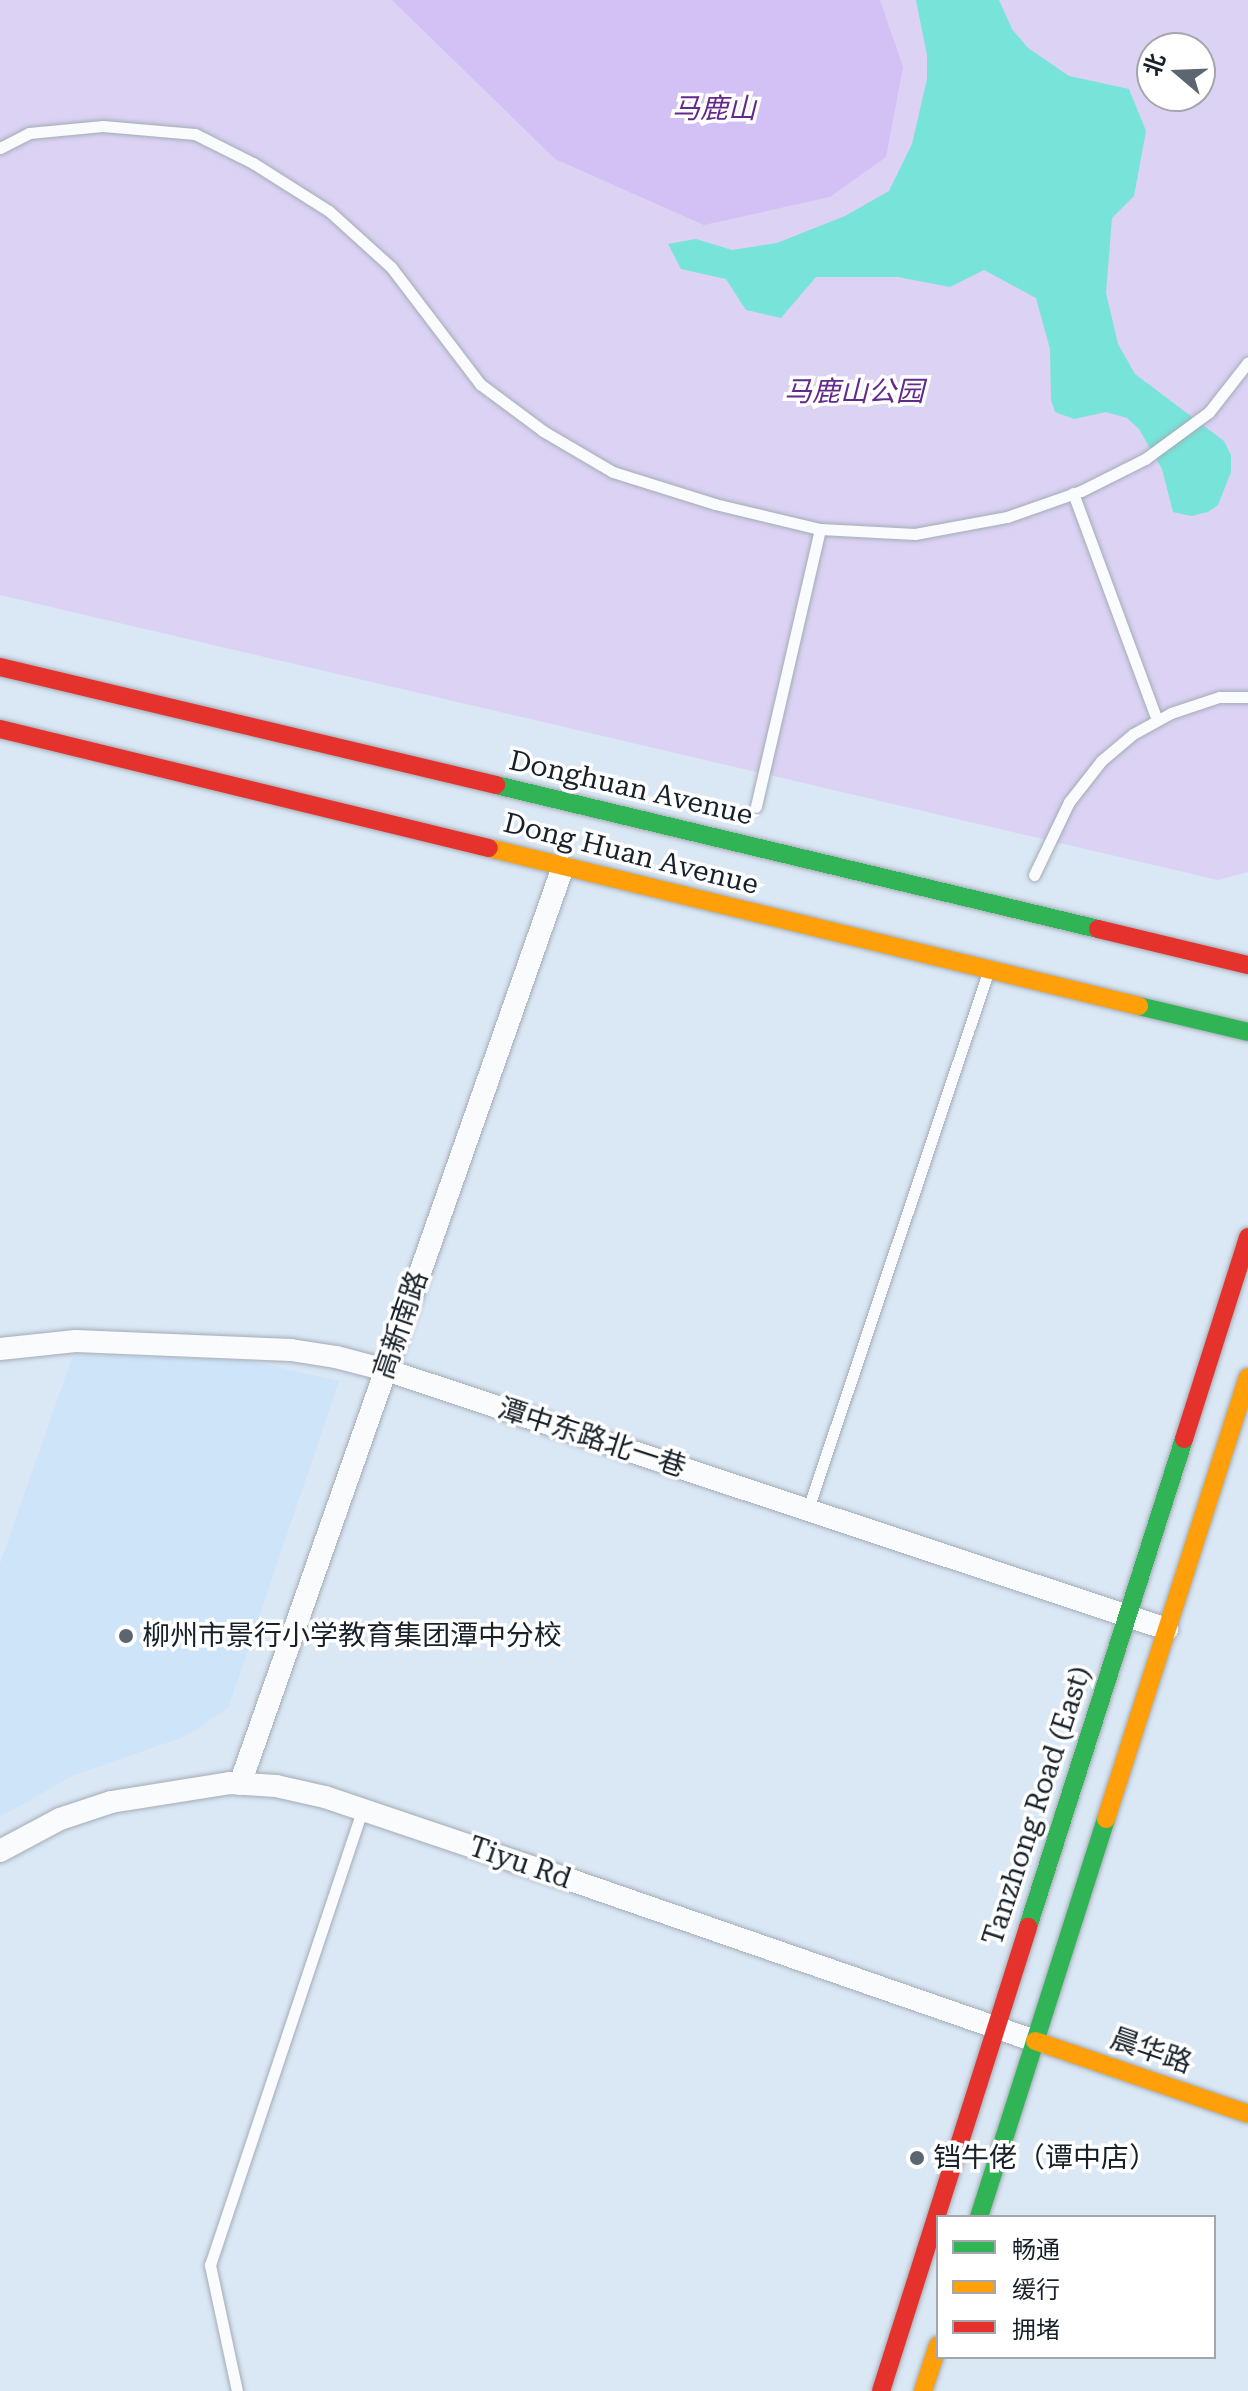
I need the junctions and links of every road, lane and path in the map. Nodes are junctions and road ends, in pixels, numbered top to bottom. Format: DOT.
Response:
graph roads {
  1 [pos="0,148"];
  2 [pos="1248,362"];
  3 [pos="1073,493"];
  4 [pos="820,529"];
  5 [pos="0,667"];
  6 [pos="1248,697"];
  7 [pos="1157,720"];
  8 [pos="0,729"];
  9 [pos="756,807"];
  10 [pos="563,867"];
  11 [pos="1034,875"];
  12 [pos="1191,951"];
  13 [pos="1248,951"];
  14 [pos="1248,965"];
  15 [pos="989,970"];
  16 [pos="1161,1011"];
  17 [pos="1248,1032"];
  18 [pos="1236,1049"];
  19 [pos="1248,1237"];
  20 [pos="0,1349"];
  21 [pos="386,1370"];
  22 [pos="1248,1377"];
  23 [pos="808,1509"];
  24 [pos="1127,1616"];
  25 [pos="1167,1629"];
  26 [pos="240,1784"];
  27 [pos="362,1810"];
  28 [pos="0,1851"];
  29 [pos="996,2028"];
  30 [pos="1035,2041"];
  31 [pos="1248,2114"];
  32 [pos="937,2215"];
  33 [pos="980,2215"];
  34 [pos="936,2217"];
  35 [pos="936,2351"];
  36 [pos="237,2391"];
  37 [pos="881,2391"];
  38 [pos="923,2391"];
  1 -- 4 [label="lane"];
  2 -- 3 [label="lane"];
  3 -- 4 [label="lane"];
  3 -- 7 [label="lane"];
  4 -- 9 [label="lane"];
  5 -- 12 [label="main road, Donghuan Avenue"];
  6 -- 7 [label="lane"];
  7 -- 11 [label="lane"];
  8 -- 10 [label="main road, Dong Huan Avenue"];
  10 -- 15 [label="main road, Dong Huan Avenue"];
  10 -- 21 [label="street, 高新南路"];
  12 -- 13 [label="main road"];
  12 -- 14 [label="main road, Donghuan Avenue"];
  15 -- 16 [label="main road, Dong Huan Avenue"];
  15 -- 23 [label="lane"];
  16 -- 17 [label="main road, Dong Huan Avenue"];
  16 -- 18 [label="main road"];
  19 -- 24 [label="main road, Tanzhong Road (East)"];
  20 -- 21 [label="street, 潭中东路北一巷"];
  21 -- 23 [label="street, 潭中东路北一巷"];
  21 -- 26 [label="street, 高新南路"];
  22 -- 25 [label="main road"];
  23 -- 24 [label="street, 潭中东路北一巷"];
  24 -- 25 [label="street, 潭中东路北一巷"];
  24 -- 29 [label="main road, Tanzhong Road (East)"];
  25 -- 30 [label="main road"];
  26 -- 27 [label="street, Tiyu Rd"];
  26 -- 28 [label="street, Tiyu Rd"];
  27 -- 29 [label="street, Tiyu Rd"];
  27 -- 36 [label="lane"];
  29 -- 30 [label="street, Tiyu Rd"];
  29 -- 32 [label="main road, Tanzhong Road (East)"];
  30 -- 31 [label="main road, 晨华路"];
  30 -- 33 [label="main road"];
  34 -- 37 [label="main road, Tanzhong Road (East)"];
  35 -- 38 [label="main road"];
}
